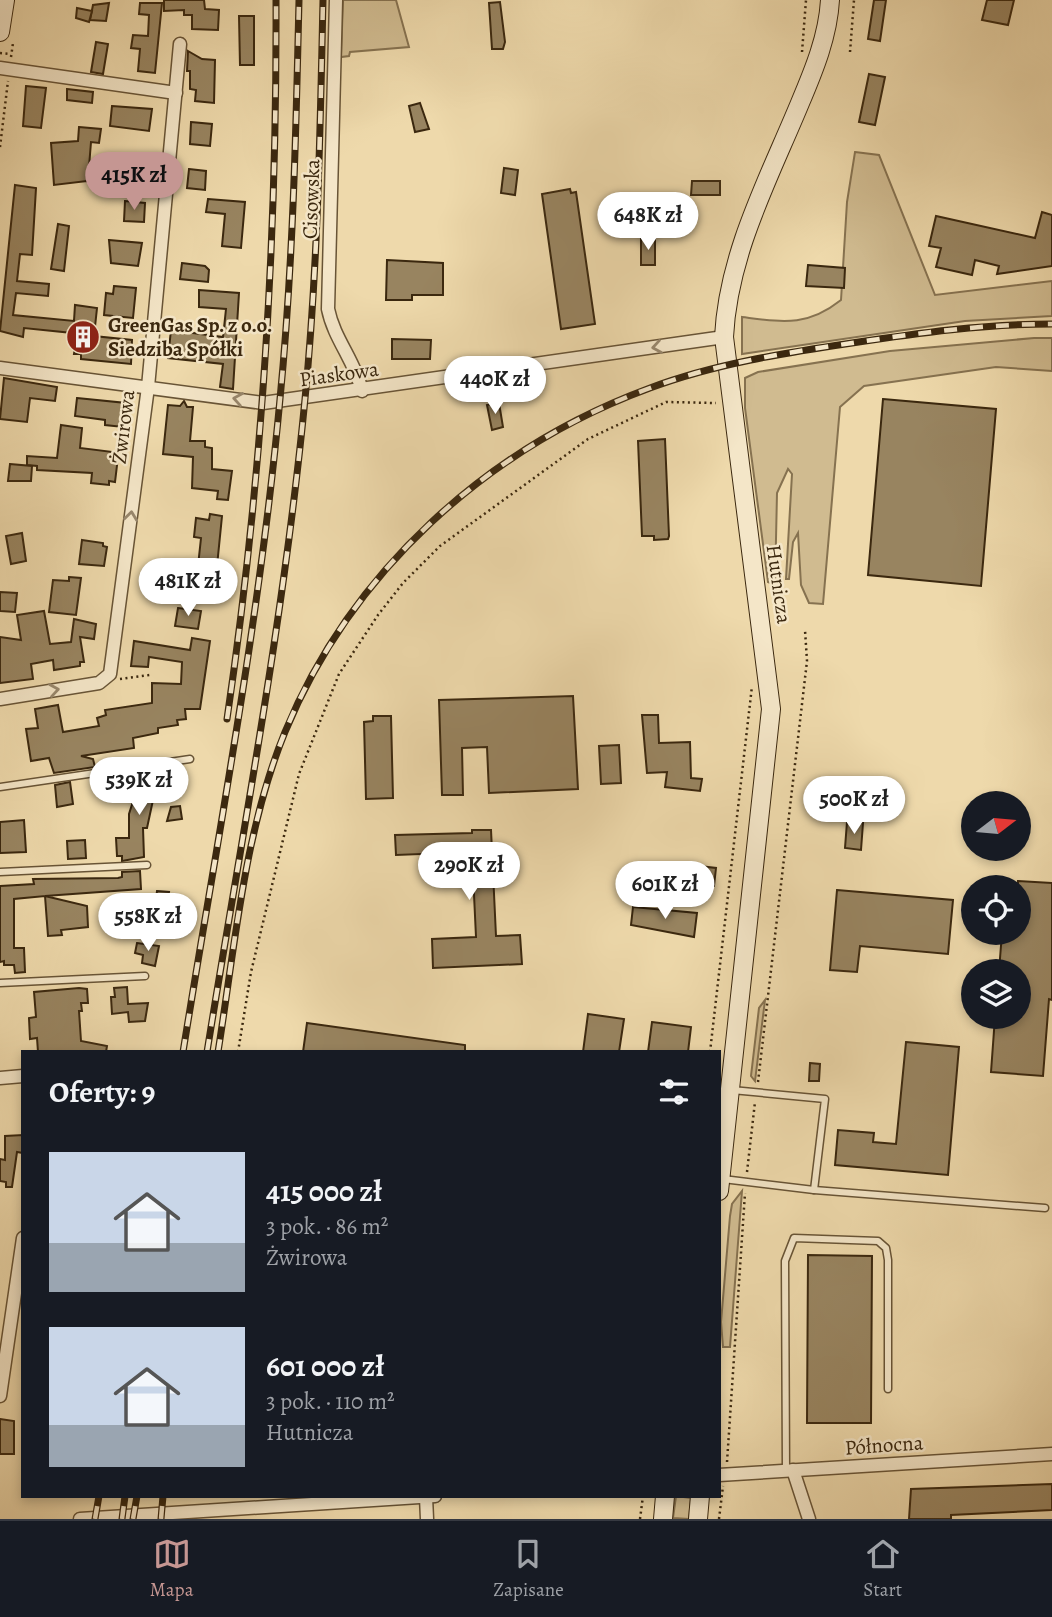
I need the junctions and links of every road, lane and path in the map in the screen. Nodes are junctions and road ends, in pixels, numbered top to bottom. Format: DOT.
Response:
graph roads {
  1 [pos="5,0"];
  2 [pos="336,0"];
  3 [pos="806,0"];
  4 [pos="830,0"];
  5 [pos="853,0"];
  6 [pos="0,32"];
  7 [pos="180,44"];
  8 [pos="850,52"];
  9 [pos="0,53"];
  10 [pos="802,53"];
  11 [pos="5,68"];
  12 [pos="176,93"];
  13 [pos="0,147"];
  14 [pos="724,337"];
  15 [pos="0,368"];
  16 [pos="148,387"];
  17 [pos="362,391"];
  18 [pos="733,407"];
  19 [pos="805,630"];
  20 [pos="150,676"];
  21 [pos="104,680"];
  22 [pos="752,682"];
  23 [pos="0,699"];
  24 [pos="190,759"];
  25 [pos="0,787"];
  26 [pos="147,865"];
  27 [pos="0,872"];
  28 [pos="145,976"];
  29 [pos="0,983"];
  30 [pos="238,1050"];
  31 [pos="710,1050"];
  32 [pos="21,1076"];
  33 [pos="0,1078"];
  34 [pos="732,1090"];
  35 [pos="757,1092"];
  36 [pos="721,1177"];
  37 [pos="746,1181"];
  38 [pos="721,1185"];
  39 [pos="814,1190"];
  40 [pos="1045,1208"];
  41 [pos="21,1252"];
  42 [pos="888,1389"];
  43 [pos="0,1396"];
  44 [pos="1052,1454"];
  45 [pos="790,1471"];
  46 [pos="723,1477"];
  47 [pos="410,1498"];
  48 [pos="426,1498"];
  49 [pos="643,1498"];
  50 [pos="666,1498"];
  51 [pos="700,1498"];
  52 [pos="80,1519"];
  53 [pos="427,1519"];
  54 [pos="640,1519"];
  55 [pos="663,1519"];
  56 [pos="698,1519"];
  57 [pos="719,1519"];
  58 [pos="809,1519"];
  1 -- 6 [label="main road"];
  2 -- 17 [label="street, Cisowska"];
  3 -- 10 [label="path"];
  4 -- 14 [label="main road, Hutnicza"];
  5 -- 8 [label="path"];
  7 -- 12 [label="street, Żwirowa"];
  9 -- 11 [label="path"];
  11 -- 12 [label="street"];
  11 -- 13 [label="path"];
  12 -- 16 [label="street, Żwirowa"];
  14 -- 17 [label="street, Piaskowa, one-way"];
  14 -- 18 [label="main road, Hutnicza"];
  15 -- 16 [label="street, Piaskowa"];
  17 -- 16 [label="street, Piaskowa, one-way"];
  21 -- 16 [label="street, Żwirowa, one-way"];
  18 -- 30 [label="path"];
  18 -- 34 [label="main road, Hutnicza"];
  19 -- 35 [label="path"];
  20 -- 21 [label="path"];
  23 -- 21 [label="street, one-way"];
  22 -- 31 [label="path"];
  24 -- 25 [label="lane"];
  26 -- 27 [label="lane"];
  28 -- 29 [label="lane"];
  32 -- 33 [label="street"];
  34 -- 35 [label="lane"];
  34 -- 36 [label="main road, Hutnicza"];
  35 -- 37 [label="path"];
  35 -- 39 [label="lane"];
  37 -- 38 [label="lane"];
  37 -- 39 [label="lane"];
  37 -- 46 [label="path"];
  39 -- 40 [label="lane"];
  41 -- 43 [label="street"];
  42 -- 45 [label="lane"];
  44 -- 45 [label="street, Północna"];
  45 -- 46 [label="street, Północna"];
  45 -- 58 [label="street"];
  46 -- 57 [label="path"];
  47 -- 52 [label="street"];
  48 -- 53 [label="street"];
  49 -- 54 [label="path"];
  50 -- 55 [label="main road"];
  51 -- 56 [label="main road"];
}
